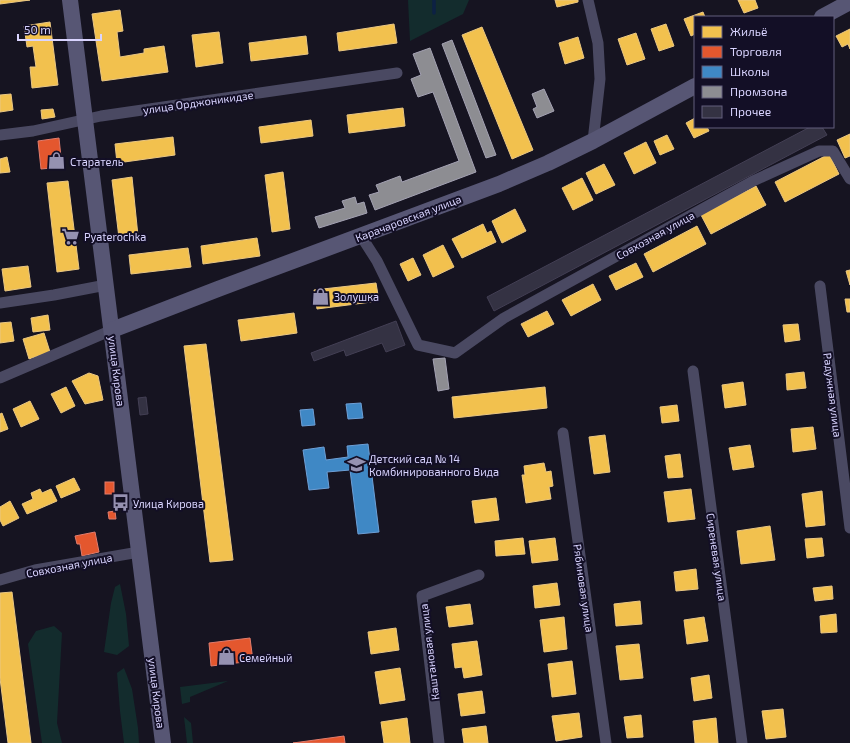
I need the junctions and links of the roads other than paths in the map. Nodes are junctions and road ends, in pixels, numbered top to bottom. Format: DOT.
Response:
graph roads {
  1 [pos="70,0"];
  2 [pos="588,0"];
  3 [pos="845,2"];
  4 [pos="824,16"];
  5 [pos="397,73"];
  6 [pos="694,87"];
  7 [pos="86,120"];
  8 [pos="0,135"];
  9 [pos="593,142"];
  10 [pos="850,179"];
  11 [pos="361,236"];
  12 [pos="106,285"];
  13 [pos="820,286"];
  14 [pos="0,303"];
  15 [pos="112,330"];
  16 [pos="693,371"];
  17 [pos="0,378"];
  18 [pos="563,433"];
  19 [pos="850,528"];
  20 [pos="139,552"];
  21 [pos="479,575"];
  22 [pos="0,580"];
  23 [pos="163,743"];
  24 [pos="439,743"];
  25 [pos="606,743"];
  26 [pos="742,743"];
  1 -- 7 [label="street, улица Кирова"];
  2 -- 9 [label="street"];
  3 -- 4 [label="street"];
  5 -- 7 [label="street, улица Орджоникидзе"];
  6 -- 9 [label="street, Карачаровская улица"];
  7 -- 8 [label="street, улица Орджоникидзе"];
  7 -- 12 [label="street, улица Кирова"];
  9 -- 11 [label="street, Карачаровская улица"];
  10 -- 11 [label="street, Совхозная улица"];
  11 -- 15 [label="street, Карачаровская улица"];
  12 -- 14 [label="street"];
  12 -- 15 [label="street, улица Кирова"];
  13 -- 19 [label="street, Радужная улица"];
  15 -- 17 [label="street"];
  15 -- 20 [label="street, улица Кирова"];
  16 -- 26 [label="street, Сиреневая улица"];
  18 -- 25 [label="street, Рябиновая улица"];
  20 -- 22 [label="street, Совхозная улица"];
  20 -- 23 [label="street, улица Кирова"];
  21 -- 24 [label="street, Каштановая улица"];
}
